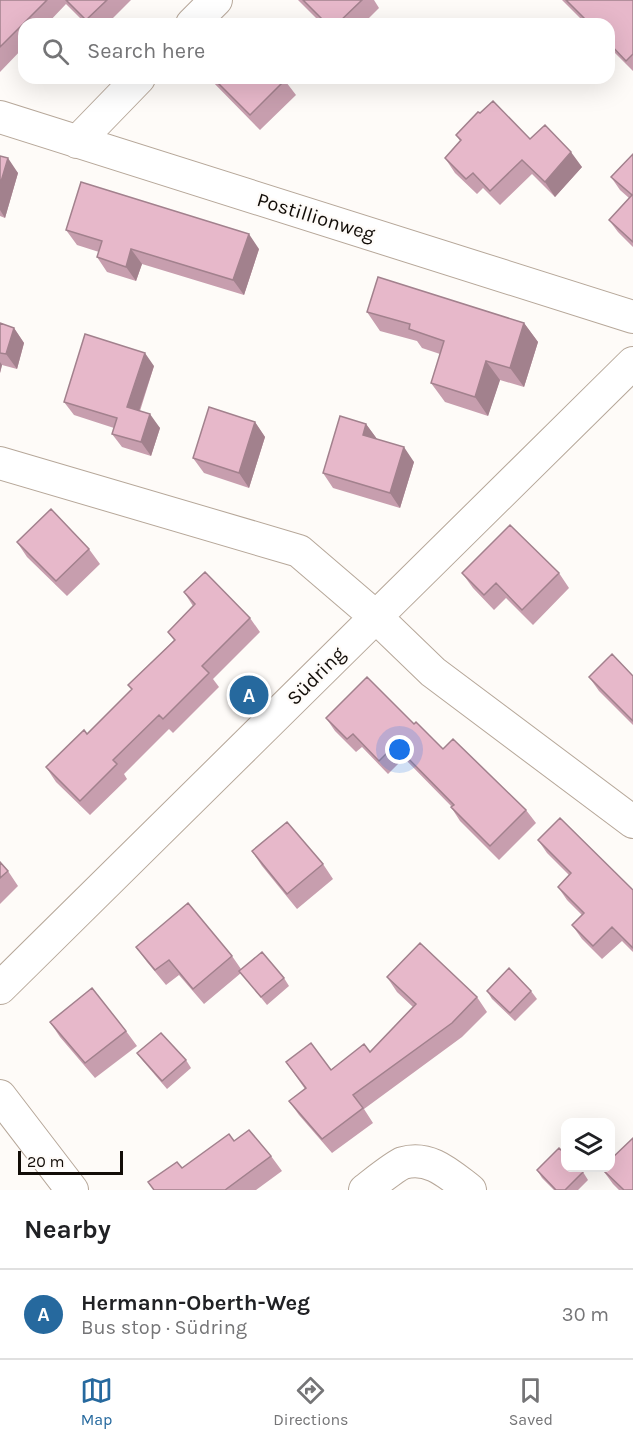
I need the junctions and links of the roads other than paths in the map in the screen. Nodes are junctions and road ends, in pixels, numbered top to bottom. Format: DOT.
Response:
graph roads {
  1 [pos="216,0"];
  2 [pos="198,18"];
  3 [pos="133,84"];
  4 [pos="0,117"];
  5 [pos="76,142"];
  6 [pos="633,317"];
  7 [pos="633,363"];
  8 [pos="0,463"];
  9 [pos="376,617"];
  10 [pos="633,822"];
  11 [pos="0,988"];
  12 [pos="0,1096"];
  13 [pos="72,1190"];
  14 [pos="364,1190"];
  15 [pos="470,1190"];
  1 -- 2 [label="street"];
  3 -- 5 [label="street"];
  4 -- 5 [label="street, Postillionweg"];
  5 -- 6 [label="street, Postillionweg"];
  7 -- 9 [label="street, Südring"];
  8 -- 9 [label="street"];
  9 -- 10 [label="street"];
  9 -- 11 [label="street, Südring"];
  12 -- 13 [label="street"];
  14 -- 15 [label="street"];
}
